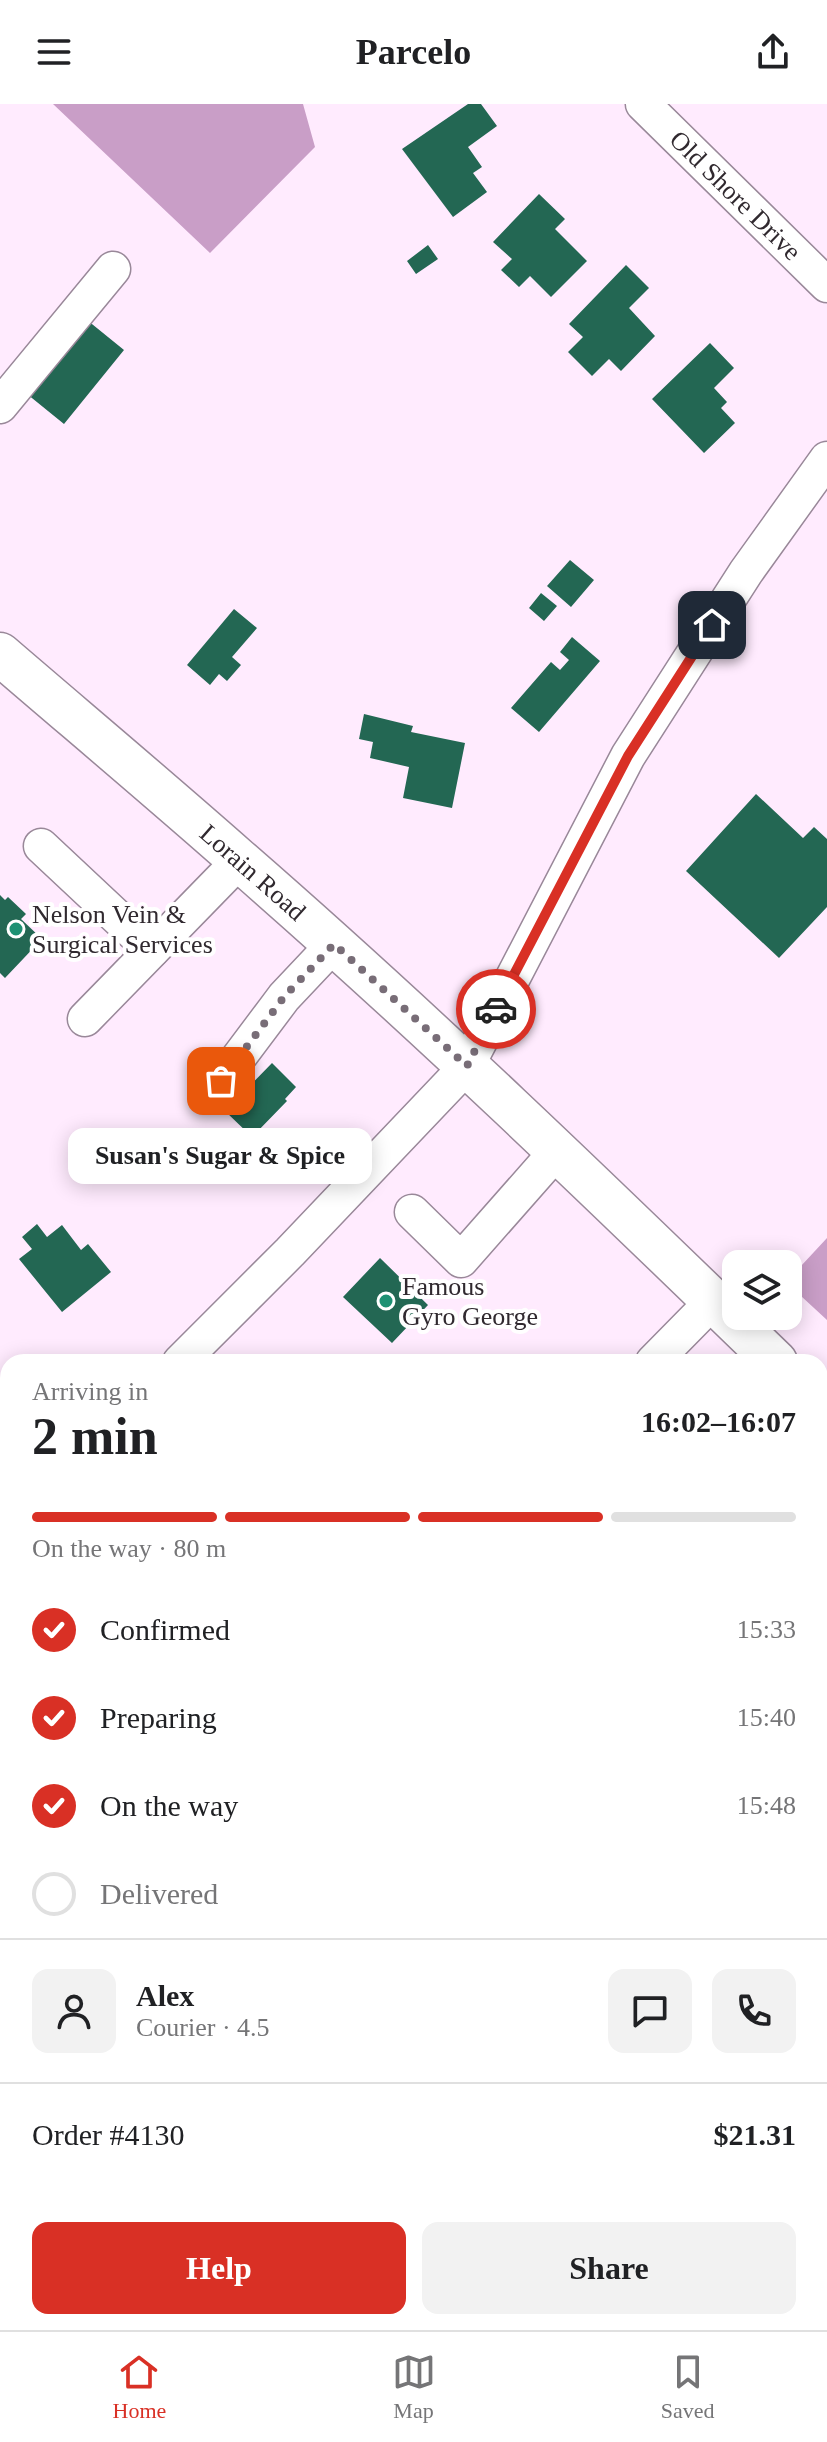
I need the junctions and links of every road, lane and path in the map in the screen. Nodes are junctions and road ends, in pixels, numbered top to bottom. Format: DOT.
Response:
graph roads {
  1 [pos="643,104"];
  2 [pos="113,269"];
  3 [pos="827,285"];
  4 [pos="0,406"];
  5 [pos="827,459"];
  6 [pos="0,654"];
  7 [pos="41,846"];
  8 [pos="240,860"];
  9 [pos="334,944"];
  10 [pos="152,950"];
  11 [pos="85,1019"];
  12 [pos="467,1066"];
  13 [pos="221,1081"];
  14 [pos="557,1151"];
  15 [pos="412,1212"];
  16 [pos="713,1301"];
  17 [pos="188,1354"];
  18 [pos="661,1354"];
  19 [pos="768,1354"];
  1 -- 3 [label="street, Old Shore Drive"];
  2 -- 4 [label="street"];
  5 -- 12 [label="street"];
  6 -- 8 [label="main road, Lorain Road"];
  7 -- 10 [label="street"];
  8 -- 9 [label="main road, Lorain Road"];
  8 -- 10 [label="street"];
  9 -- 12 [label="main road, Lorain Road"];
  9 -- 13 [label="street"];
  10 -- 11 [label="street"];
  12 -- 14 [label="main road, Lorain Road"];
  12 -- 17 [label="street"];
  14 -- 15 [label="street"];
  14 -- 16 [label="main road, Lorain Road"];
  16 -- 18 [label="street"];
  16 -- 19 [label="main road, Lorain Road"];
}
